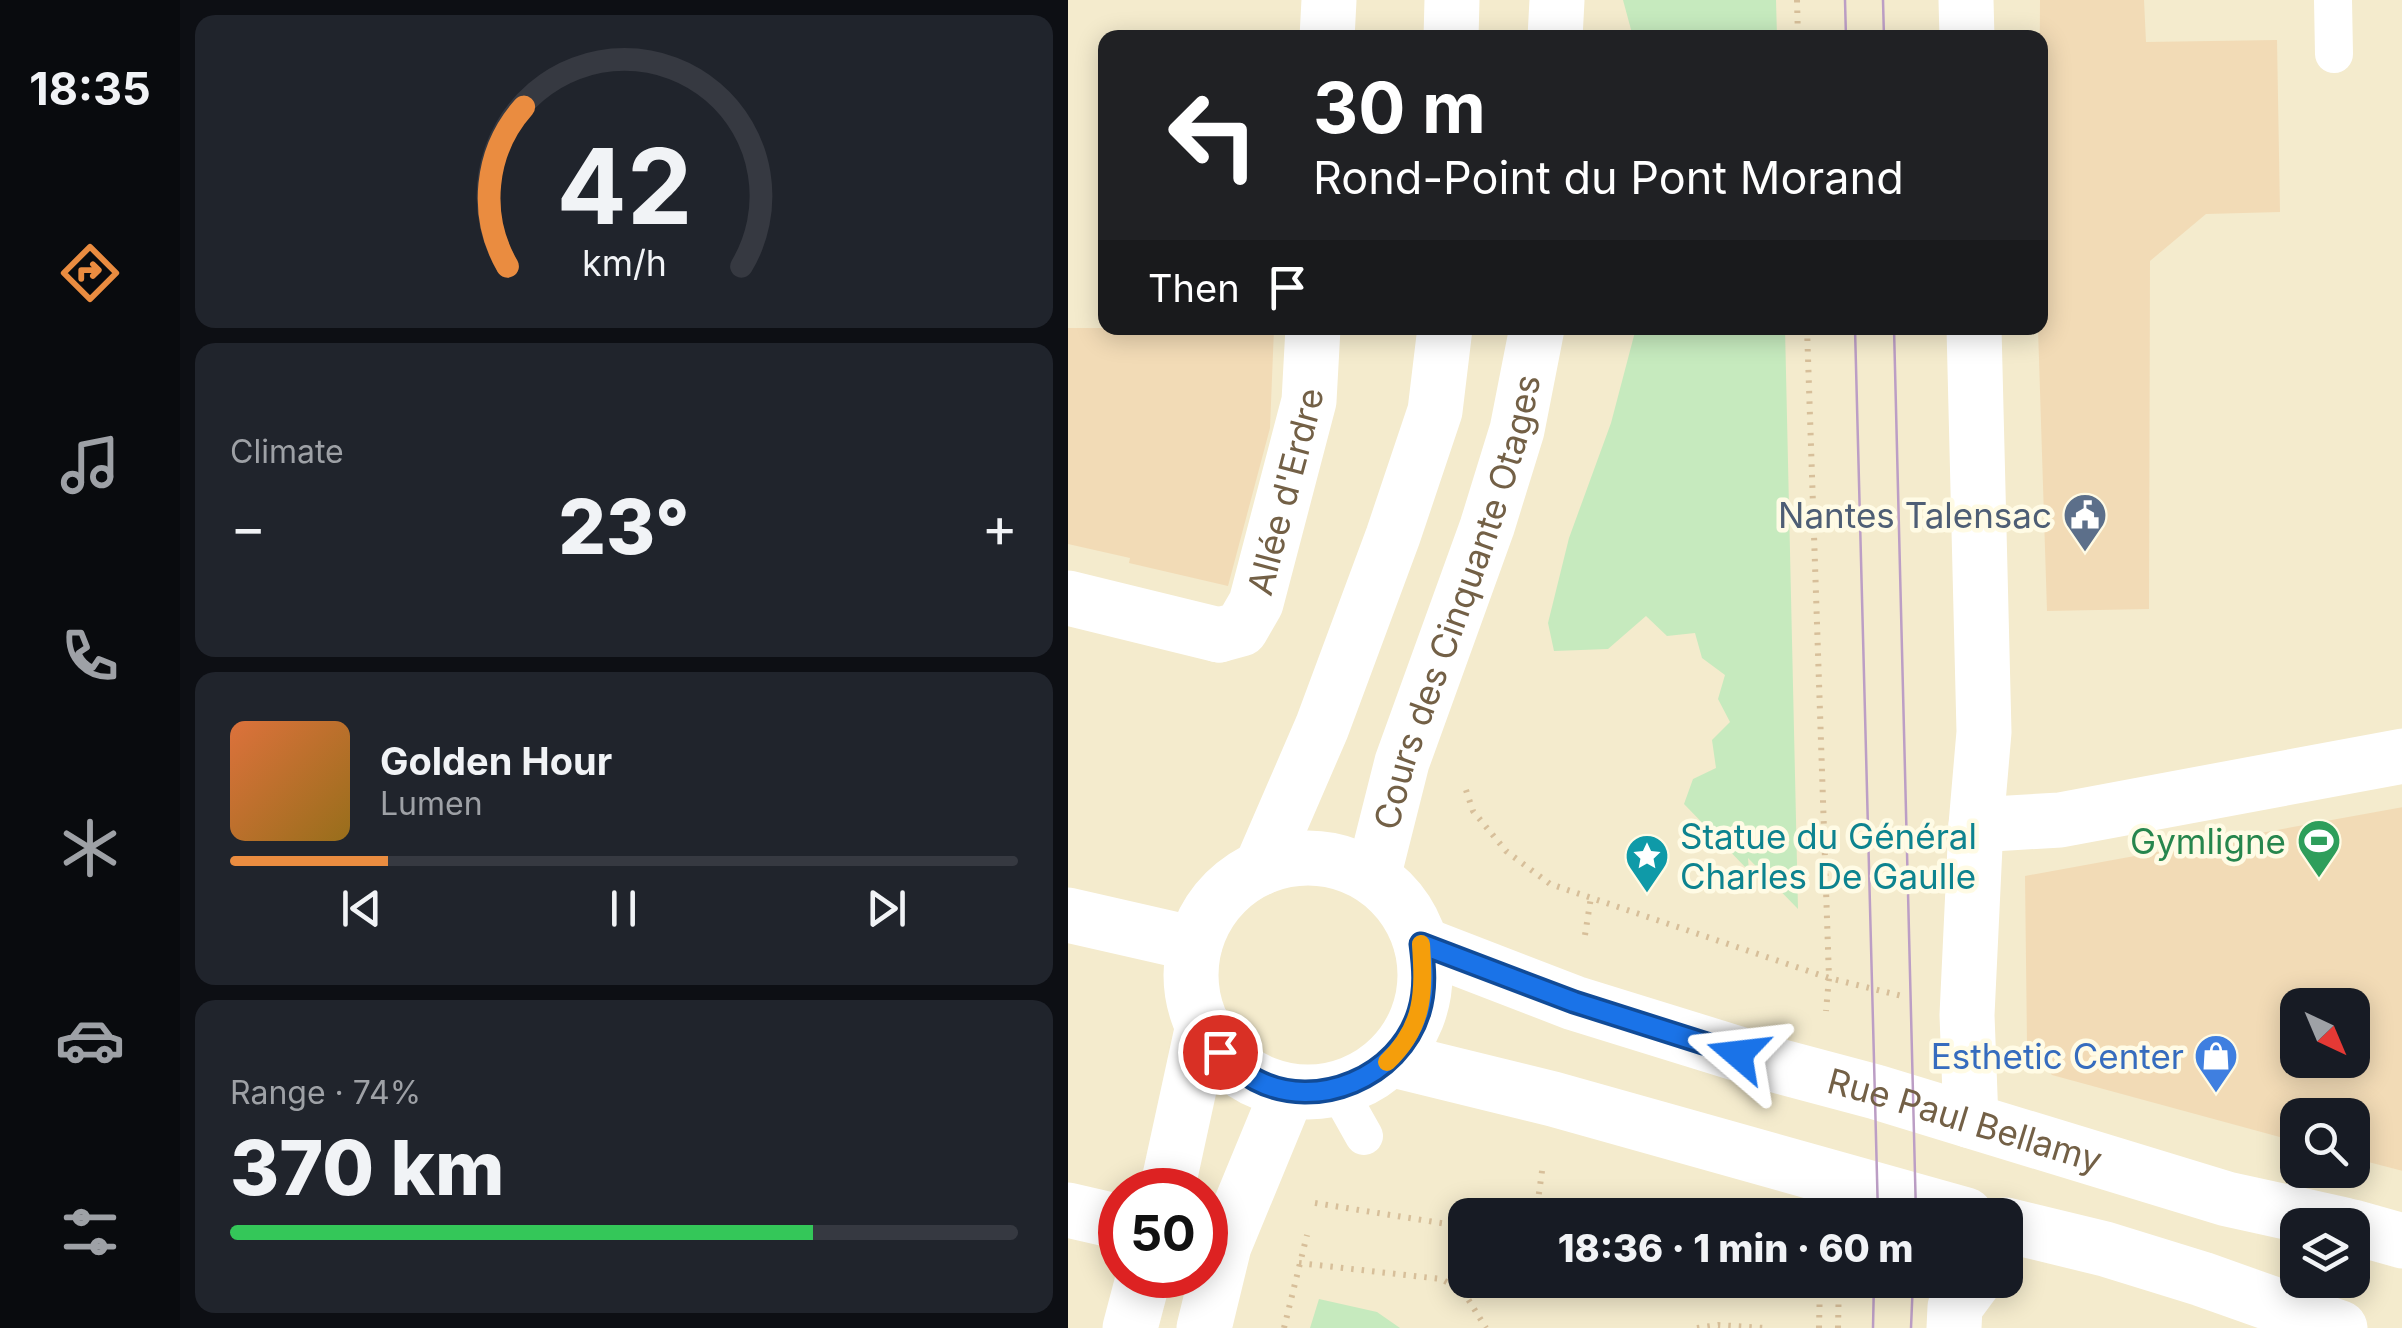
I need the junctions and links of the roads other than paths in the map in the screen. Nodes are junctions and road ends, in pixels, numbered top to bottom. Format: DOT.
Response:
graph roads {
  1 [pos="1328,0"];
  2 [pos="1452,0"];
  3 [pos="1557,0"];
  4 [pos="1966,0"];
  5 [pos="2333,0"];
  6 [pos="1327,30"];
  7 [pos="1451,30"];
  8 [pos="1555,30"];
  9 [pos="1967,30"];
  10 [pos="2334,54"];
  11 [pos="1312,335"];
  12 [pos="1444,335"];
  13 [pos="1536,335"];
  14 [pos="1974,335"];
  15 [pos="1068,598"];
  16 [pos="2402,756"];
  17 [pos="1976,826"];
  18 [pos="1262,868"];
  19 [pos="1372,876"];
  20 [pos="1068,915"];
  21 [pos="1195,944"];
  22 [pos="1421,944"];
  23 [pos="1202,1025"];
  24 [pos="1390,1060"];
  25 [pos="1312,1090"];
  26 [pos="1971,1121"];
  27 [pos="1364,1136"];
  28 [pos="1171,1168"];
  29 [pos="1897,1198"];
  30 [pos="1068,1210"];
  31 [pos="2280,1211"];
  32 [pos="1098,1217"];
  33 [pos="2023,1232"];
  34 [pos="2370,1232"];
  35 [pos="2402,1241"];
  36 [pos="1138,1298"];
  37 [pos="1962,1298"];
  38 [pos="1130,1328"];
  39 [pos="1204,1328"];
  40 [pos="1954,1328"];
  41 [pos="2340,1328"];
  1 -- 6 [label="main road"];
  2 -- 7 [label="main road"];
  3 -- 8 [label="main road"];
  4 -- 9 [label="main road"];
  5 -- 10 [label="lane"];
  11 -- 15 [label="main road, Allée d'Erdre"];
  12 -- 18 [label="main road"];
  13 -- 19 [label="main road, Cours des Cinquante Otages"];
  14 -- 17 [label="main road"];
  16 -- 17 [label="main road"];
  17 -- 26 [label="main road"];
  18 -- 19 [label="main road"];
  18 -- 21 [label="main road"];
  19 -- 22 [label="main road"];
  20 -- 21 [label="main road"];
  21 -- 23 [label="main road"];
  22 -- 24 [label="main road"];
  22 -- 26 [label="main road, Rue Paul Bellamy"];
  23 -- 25 [label="main road"];
  23 -- 28 [label="main road"];
  24 -- 25 [label="main road"];
  24 -- 29 [label="main road"];
  25 -- 27 [label="lane"];
  25 -- 39 [label="main road"];
  26 -- 31 [label="main road, Rue Paul Bellamy"];
  30 -- 32 [label="main road"];
  33 -- 41 [label="main road"];
  34 -- 35 [label="main road"];
  36 -- 38 [label="main road"];
  37 -- 40 [label="main road"];
}
